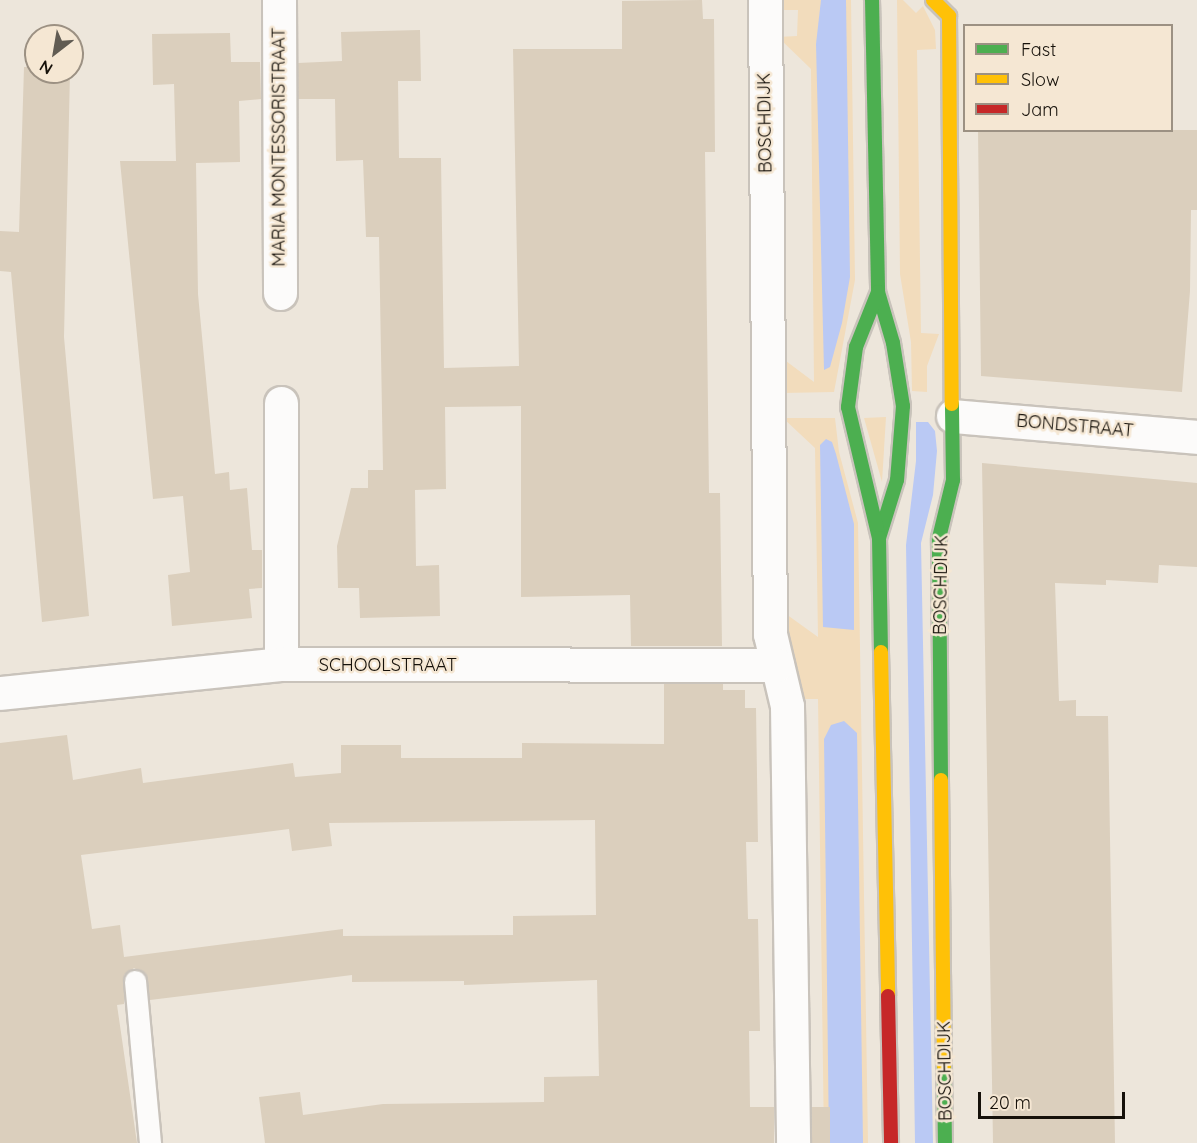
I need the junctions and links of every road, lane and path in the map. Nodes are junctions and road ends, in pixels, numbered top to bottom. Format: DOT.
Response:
graph roads {
  1 [pos="279,0"];
  2 [pos="765,0"];
  3 [pos="872,0"];
  4 [pos="933,0"];
  5 [pos="878,292"];
  6 [pos="280,293"];
  7 [pos="281,403"];
  8 [pos="953,416"];
  9 [pos="1197,437"];
  10 [pos="879,537"];
  11 [pos="281,664"];
  12 [pos="777,665"];
  13 [pos="0,693"];
  14 [pos="135,981"];
  15 [pos="150,1143"];
  16 [pos="794,1143"];
  17 [pos="891,1143"];
  18 [pos="945,1143"];
  1 -- 6 [label="street, MARIA MONTESSORISTRAAT"];
  2 -- 12 [label="street, BOSCHDIJK"];
  3 -- 5 [label="main road"];
  4 -- 8 [label="main road, BOSCHDIJK"];
  5 -- 10 [label="main road"];
  5 -- 10 [label="main road"];
  7 -- 11 [label="street"];
  8 -- 9 [label="street, BONDSTRAAT"];
  8 -- 18 [label="main road, BOSCHDIJK"];
  10 -- 17 [label="main road"];
  11 -- 12 [label="street, SCHOOLSTRAAT"];
  11 -- 13 [label="street, SCHOOLSTRAAT"];
  12 -- 16 [label="street, BOSCHDIJK"];
  14 -- 15 [label="lane"];
}
